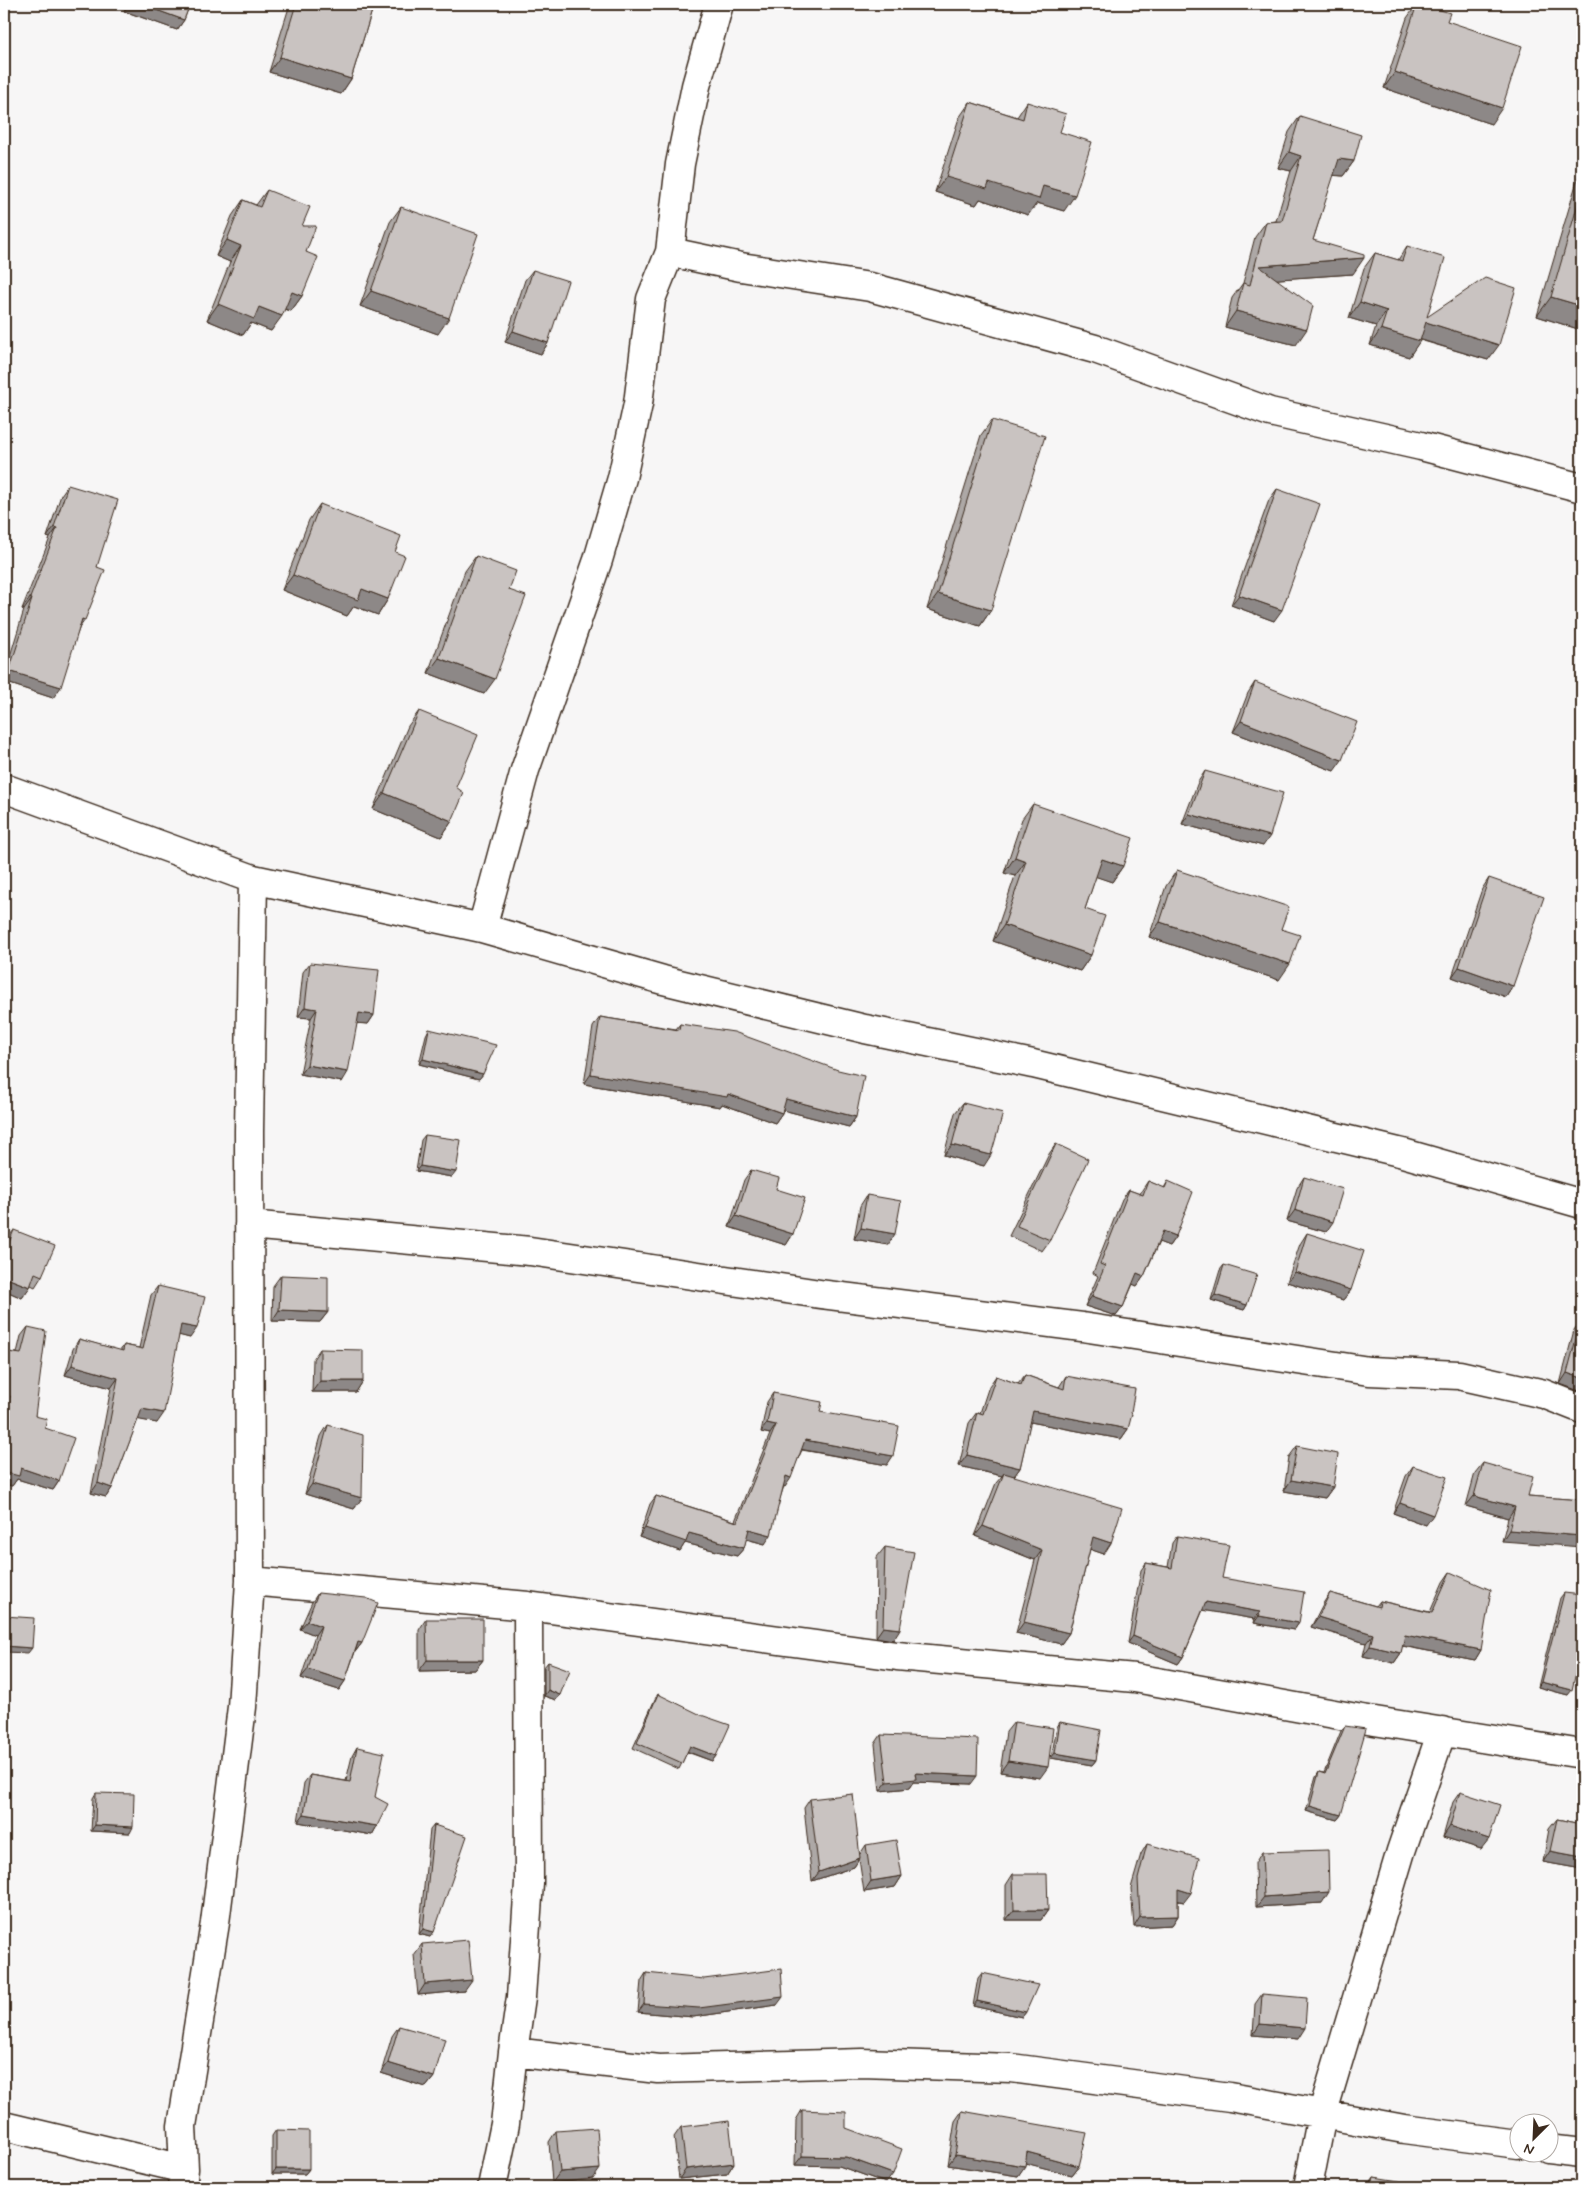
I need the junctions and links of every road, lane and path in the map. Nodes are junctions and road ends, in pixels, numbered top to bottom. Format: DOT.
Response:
graph roads {
  1 [pos="720,4"];
  2 [pos="670,252"];
  3 [pos="1582,488"];
  4 [pos="4,788"];
  5 [pos="252,879"];
  6 [pos="482,928"];
  7 [pos="1582,1204"];
  8 [pos="249,1225"];
  9 [pos="1582,1409"];
  10 [pos="250,1581"];
  11 [pos="528,1606"];
  12 [pos="1442,1732"];
  13 [pos="1582,1754"];
  14 [pos="512,2052"];
  15 [pos="1322,2115"];
  16 [pos="4,2126"];
  17 [pos="1508,2143"];
  18 [pos="1558,2149"];
  19 [pos="1582,2153"];
  20 [pos="184,2178"];
  21 [pos="492,2187"];
  22 [pos="1308,2187"];
  1 -- 2 [label="street"];
  2 -- 3 [label="street"];
  2 -- 6 [label="street"];
  4 -- 5 [label="street"];
  5 -- 6 [label="street"];
  5 -- 8 [label="street"];
  6 -- 7 [label="street"];
  8 -- 9 [label="street"];
  8 -- 10 [label="street"];
  10 -- 11 [label="street"];
  10 -- 20 [label="street"];
  11 -- 12 [label="street"];
  11 -- 14 [label="street"];
  12 -- 13 [label="street"];
  12 -- 15 [label="street"];
  14 -- 15 [label="street"];
  14 -- 21 [label="street"];
  15 -- 17 [label="street"];
  15 -- 22 [label="street"];
  16 -- 20 [label="street"];
  18 -- 19 [label="street"];
}
